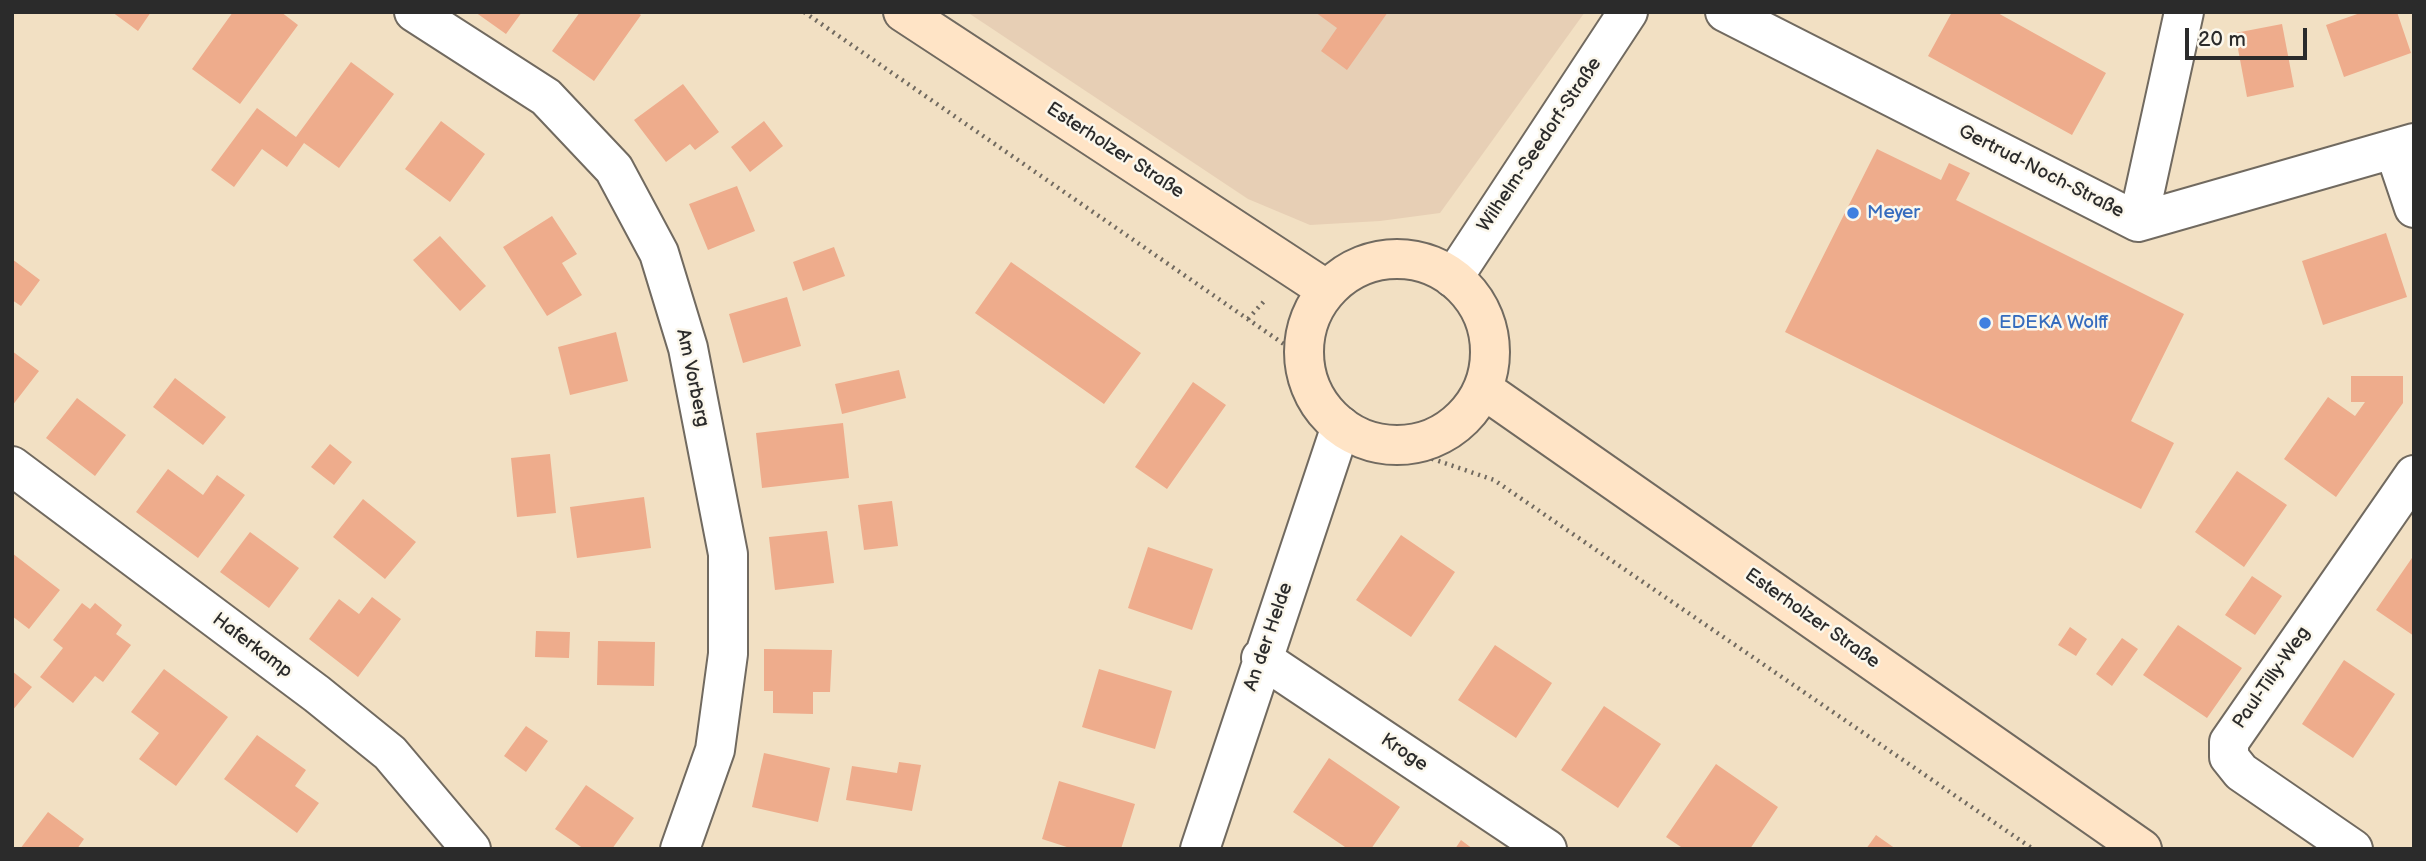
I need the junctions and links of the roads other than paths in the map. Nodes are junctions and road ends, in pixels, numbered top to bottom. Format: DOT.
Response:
graph roads {
  1 [pos="414,12"];
  2 [pos="904,12"];
  3 [pos="1628,12"];
  4 [pos="1725,12"];
  5 [pos="2184,12"];
  6 [pos="2404,146"];
  7 [pos="2414,208"];
  8 [pos="2138,222"];
  9 [pos="1453,278"];
  10 [pos="1327,290"];
  11 [pos="1483,389"];
  12 [pos="1341,426"];
  13 [pos="12,466"];
  14 [pos="2414,475"];
  15 [pos="1262,658"];
  16 [pos="471,849"];
  17 [pos="680,849"];
  18 [pos="1200,849"];
  19 [pos="1547,849"];
  20 [pos="2142,849"];
  21 [pos="2353,849"];
  1 -- 17 [label="street, Am Vorberg"];
  2 -- 10 [label="main road, Esterholzer Straße"];
  3 -- 9 [label="street, Wilhelm-Seedorf-Straße"];
  4 -- 8 [label="street, Gertrud-Noch-Straße"];
  5 -- 8 [label="street"];
  6 -- 7 [label="street"];
  6 -- 8 [label="street, Gertrud-Noch-Straße"];
  9 -- 10 [label="main road"];
  9 -- 11 [label="main road"];
  10 -- 12 [label="main road"];
  11 -- 12 [label="main road"];
  11 -- 20 [label="main road, Esterholzer Straße"];
  12 -- 15 [label="street, An der Helde"];
  13 -- 16 [label="street, Haferkamp"];
  14 -- 21 [label="street, Paul-Tilly-Weg"];
  15 -- 18 [label="street, An der Helde"];
  15 -- 19 [label="street, Kroge"];
}
